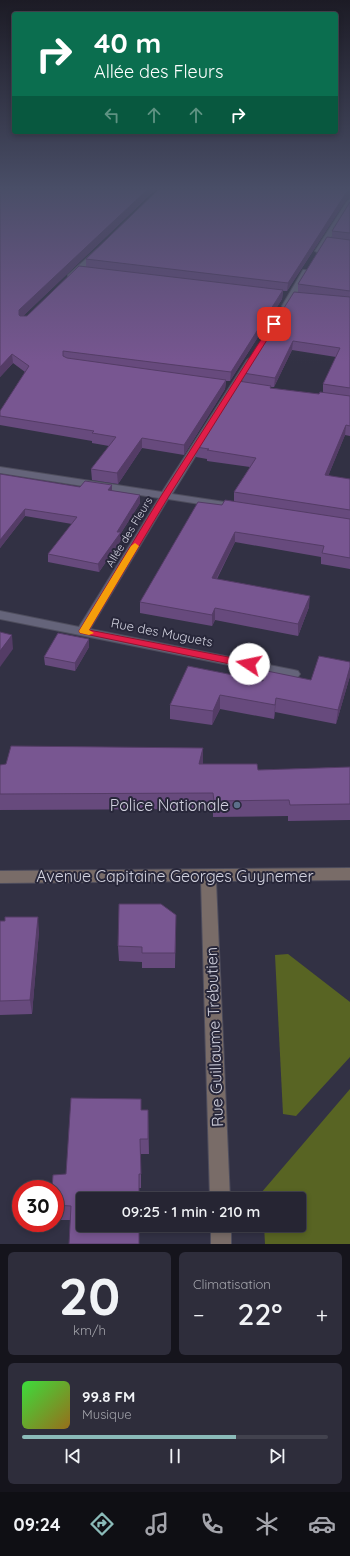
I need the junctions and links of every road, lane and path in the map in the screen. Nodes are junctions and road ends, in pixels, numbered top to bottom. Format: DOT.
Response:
graph roads {
  1 [pos="103,247"];
  2 [pos="325,247"];
  3 [pos="67,281"];
  4 [pos="281,313"];
  5 [pos="256,353"];
  6 [pos="0,470"];
  7 [pos="165,496"];
  8 [pos="250,509"];
  9 [pos="0,615"];
  10 [pos="83,631"];
  11 [pos="294,674"];
  12 [pos="350,874"];
  13 [pos="208,875"];
  14 [pos="0,877"];
  15 [pos="220,1192"];
  16 [pos="221,1232"];
  17 [pos="221,1244"];
  1 -- 3 [label="street"];
  2 -- 4 [label="street"];
  5 -- 7 [label="street, Allée des Fleurs"];
  6 -- 7 [label="street"];
  7 -- 8 [label="street"];
  7 -- 10 [label="street, Allée des Fleurs"];
  9 -- 10 [label="street, Rue des Muguets"];
  10 -- 11 [label="street, Rue des Muguets"];
  12 -- 13 [label="street, Avenue Capitaine Georges Guynemer"];
  13 -- 14 [label="street, Avenue Capitaine Georges Guynemer"];
  13 -- 15 [label="street, Rue Guillaume Trébutien"];
  16 -- 17 [label="street"];
}
